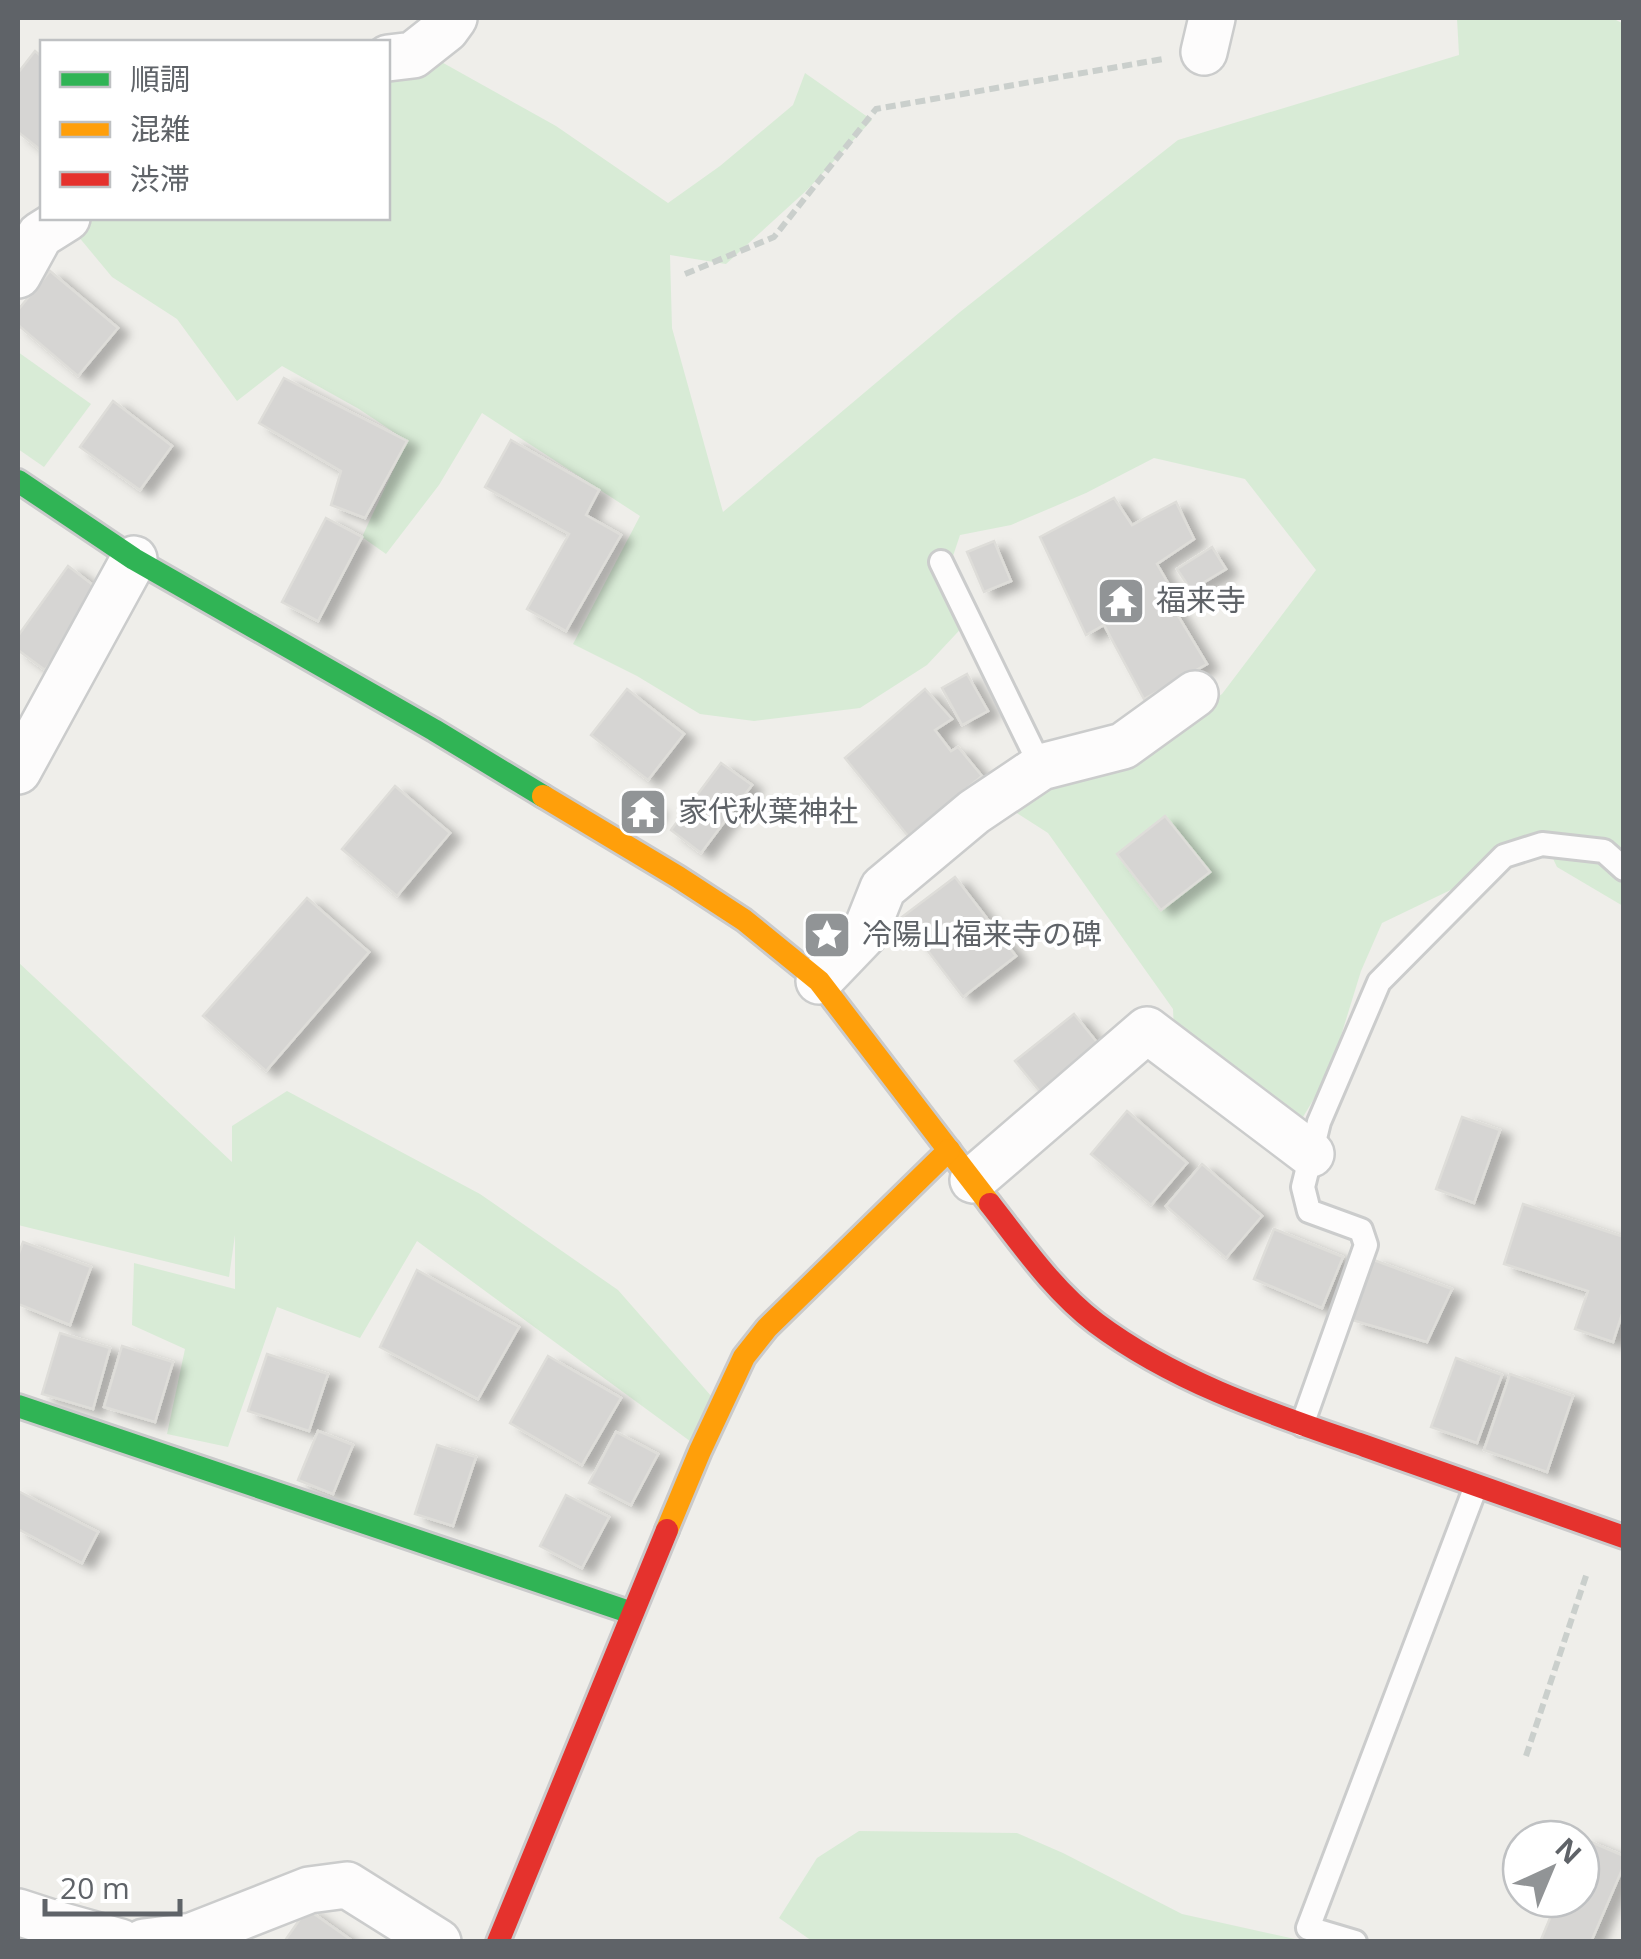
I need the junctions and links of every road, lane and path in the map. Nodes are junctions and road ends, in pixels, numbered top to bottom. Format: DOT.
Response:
graph roads {
  1 [pos="454,18"];
  2 [pos="1208,35"];
  3 [pos="390,58"];
  4 [pos="64,220"];
  5 [pos="685,274"];
  6 [pos="18,275"];
  7 [pos="18,482"];
  8 [pos="134,558"];
  9 [pos="942,562"];
  10 [pos="1195,694"];
  11 [pos="1041,767"];
  12 [pos="18,771"];
  13 [pos="1624,869"];
  14 [pos="819,981"];
  15 [pos="1311,1154"];
  16 [pos="961,1165"];
  17 [pos="18,1406"];
  18 [pos="1302,1424"];
  19 [pos="1476,1486"];
  20 [pos="1613,1533"];
  21 [pos="632,1613"];
  22 [pos="1526,1756"];
  23 [pos="18,1912"];
  24 [pos="120,1942"];
  25 [pos="144,1942"];
  26 [pos="438,1942"];
  27 [pos="498,1942"];
  28 [pos="1356,1942"];
  1 -- 3 [label="street"];
  2 -- 5 [label="path"];
  4 -- 6 [label="street"];
  7 -- 8 [label="street"];
  8 -- 12 [label="street"];
  8 -- 14 [label="street"];
  9 -- 11 [label="lane"];
  10 -- 11 [label="street"];
  11 -- 14 [label="street"];
  13 -- 15 [label="lane"];
  14 -- 16 [label="street"];
  15 -- 16 [label="street"];
  15 -- 18 [label="lane"];
  16 -- 18 [label="street"];
  16 -- 21 [label="street"];
  17 -- 21 [label="street"];
  18 -- 19 [label="street"];
  19 -- 20 [label="street"];
  19 -- 28 [label="lane"];
  20 -- 22 [label="path"];
  21 -- 27 [label="street"];
  23 -- 24 [label="street"];
  25 -- 26 [label="street"];
}
